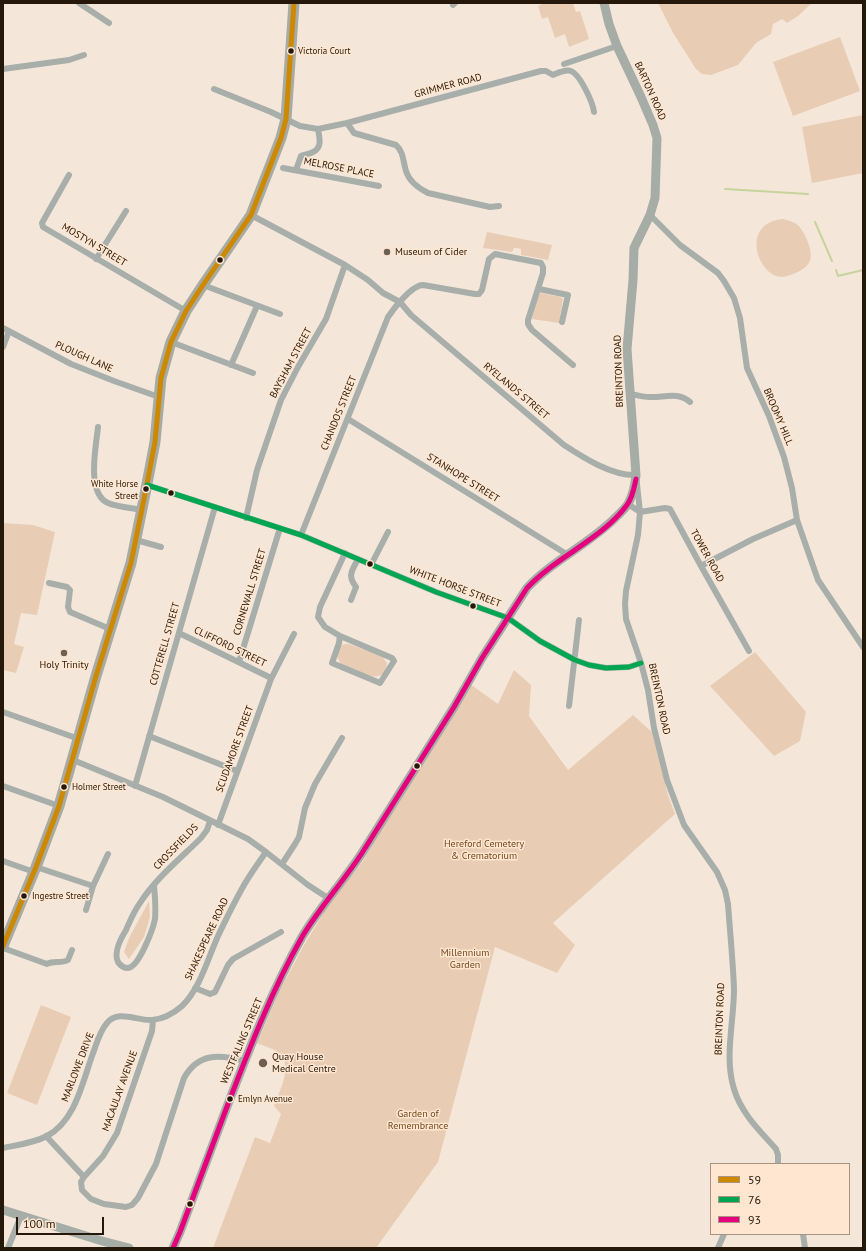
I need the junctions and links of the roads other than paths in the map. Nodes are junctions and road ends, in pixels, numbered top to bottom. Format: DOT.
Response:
graph roads {
  1 [pos="79,3"];
  2 [pos="294,3"];
  3 [pos="604,3"];
  4 [pos="109,23"];
  5 [pos="616,46"];
  6 [pos="84,55"];
  7 [pos="564,64"];
  8 [pos="3,69"];
  9 [pos="214,89"];
  10 [pos="594,112"];
  11 [pos="286,119"];
  12 [pos="347,123"];
  13 [pos="318,129"];
  14 [pos="283,168"];
  15 [pos="296,170"];
  16 [pos="69,175"];
  17 [pos="379,186"];
  18 [pos="499,206"];
  19 [pos="126,211"];
  20 [pos="251,214"];
  21 [pos="650,215"];
  22 [pos="96,259"];
  23 [pos="345,265"];
  24 [pos="202,285"];
  25 [pos="539,289"];
  26 [pos="400,302"];
  27 [pos="257,306"];
  28 [pos="186,312"];
  29 [pos="280,314"];
  30 [pos="562,322"];
  31 [pos="6,329"];
  32 [pos="171,342"];
  33 [pos="3,347"];
  34 [pos="231,365"];
  35 [pos="573,365"];
  36 [pos="253,373"];
  37 [pos="630,394"];
  38 [pos="159,397"];
  39 [pos="690,402"];
  40 [pos="348,419"];
  41 [pos="98,427"];
  42 [pos="636,475"];
  43 [pos="147,485"];
  44 [pos="628,504"];
  45 [pos="214,507"];
  46 [pos="142,510"];
  47 [pos="640,512"];
  48 [pos="246,518"];
  49 [pos="797,520"];
  50 [pos="280,528"];
  51 [pos="388,532"];
  52 [pos="301,535"];
  53 [pos="136,540"];
  54 [pos="161,547"];
  55 [pos="345,553"];
  56 [pos="568,555"];
  57 [pos="358,559"];
  58 [pos="371,565"];
  59 [pos="701,566"];
  60 [pos="49,583"];
  61 [pos="351,600"];
  62 [pos="508,618"];
  63 [pos="580,620"];
  64 [pos="110,629"];
  65 [pos="179,633"];
  66 [pos="294,634"];
  67 [pos="340,636"];
  68 [pos="863,647"];
  69 [pos="749,651"];
  70 [pos="575,660"];
  71 [pos="239,662"];
  72 [pos="641,663"];
  73 [pos="271,679"];
  74 [pos="569,706"];
  75 [pos="3,712"];
  76 [pos="149,736"];
  77 [pos="342,738"];
  78 [pos="79,740"];
  79 [pos="73,760"];
  80 [pos="237,771"];
  81 [pos="3,786"];
  82 [pos="135,786"];
  83 [pos="59,806"];
  84 [pos="210,821"];
  85 [pos="218,825"];
  86 [pos="266,852"];
  87 [pos="108,854"];
  88 [pos="3,861"];
  89 [pos="282,864"];
  90 [pos="35,869"];
  91 [pos="154,885"];
  92 [pos="93,886"];
  93 [pos="328,898"];
  94 [pos="86,910"];
  95 [pos="281,932"];
  96 [pos="6,933"];
  97 [pos="3,947"];
  98 [pos="72,950"];
  99 [pos="195,988"];
  100 [pos="153,1020"];
  101 [pos="244,1061"];
  102 [pos="46,1136"];
  103 [pos="3,1148"];
  104 [pos="780,1163"];
  105 [pos="84,1177"];
  106 [pos="3,1210"];
  107 [pos="21,1216"];
  108 [pos="724,1235"];
  109 [pos="803,1235"];
  110 [pos="8,1248"];
  111 [pos="129,1248"];
  112 [pos="168,1248"];
  113 [pos="174,1248"];
  114 [pos="718,1248"];
  115 [pos="805,1248"];
  1 -- 4 [label="street"];
  2 -- 11 [label="highway"];
  3 -- 5 [label="street, BARTON ROAD"];
  5 -- 7 [label="street"];
  5 -- 21 [label="street, BARTON ROAD"];
  6 -- 8 [label="street"];
  9 -- 11 [label="street, GRIMMER ROAD"];
  10 -- 12 [label="street, GRIMMER ROAD"];
  11 -- 13 [label="street, GRIMMER ROAD"];
  11 -- 20 [label="highway"];
  12 -- 13 [label="street, GRIMMER ROAD"];
  12 -- 18 [label="street"];
  13 -- 15 [label="street, MELROSE PLACE"];
  14 -- 15 [label="street, MELROSE PLACE"];
  15 -- 17 [label="street, MELROSE PLACE"];
  16 -- 22 [label="street, MOSTYN STREET"];
  19 -- 22 [label="street"];
  20 -- 23 [label="street, RYELANDS STREET"];
  20 -- 24 [label="highway"];
  21 -- 37 [label="street, BREINTON ROAD"];
  21 -- 49 [label="street, BROOMY HILL"];
  22 -- 28 [label="street, MOSTYN STREET"];
  23 -- 26 [label="street, RYELANDS STREET"];
  23 -- 48 [label="street, BAYSHAM STREET"];
  24 -- 27 [label="street"];
  24 -- 28 [label="highway"];
  25 -- 26 [label="street, CHANDOS STREET"];
  25 -- 30 [label="street"];
  25 -- 35 [label="street"];
  26 -- 40 [label="street, CHANDOS STREET"];
  26 -- 42 [label="street, RYELANDS STREET"];
  27 -- 29 [label="street"];
  27 -- 34 [label="street"];
  28 -- 32 [label="highway"];
  31 -- 33 [label="street"];
  31 -- 38 [label="street, PLOUGH LANE"];
  32 -- 34 [label="street"];
  32 -- 38 [label="highway"];
  34 -- 36 [label="street"];
  37 -- 39 [label="street"];
  37 -- 42 [label="street, BREINTON ROAD"];
  38 -- 43 [label="highway"];
  40 -- 52 [label="street, CHANDOS STREET"];
  40 -- 56 [label="street, STANHOPE STREET"];
  41 -- 46 [label="street"];
  42 -- 44 [label="street, WESTFALING STREET"];
  42 -- 47 [label="street, BREINTON ROAD"];
  43 -- 45 [label="street, WHITE HORSE STREET"];
  43 -- 46 [label="highway"];
  44 -- 47 [label="street"];
  44 -- 56 [label="street, WESTFALING STREET"];
  45 -- 48 [label="street, WHITE HORSE STREET"];
  45 -- 65 [label="street, COTTERELL STREET"];
  46 -- 53 [label="highway"];
  47 -- 59 [label="street, TOWER ROAD"];
  47 -- 72 [label="street, BREINTON ROAD"];
  48 -- 50 [label="street, WHITE HORSE STREET"];
  49 -- 59 [label="street"];
  49 -- 68 [label="street, BROOMY HILL"];
  50 -- 52 [label="street, WHITE HORSE STREET"];
  50 -- 71 [label="street, CORNEWALL STREET"];
  51 -- 58 [label="street"];
  52 -- 55 [label="street, WHITE HORSE STREET"];
  53 -- 54 [label="street"];
  53 -- 64 [label="highway"];
  55 -- 57 [label="street, WHITE HORSE STREET"];
  55 -- 67 [label="street"];
  56 -- 62 [label="street, WESTFALING STREET"];
  57 -- 58 [label="street, WHITE HORSE STREET"];
  57 -- 61 [label="street"];
  58 -- 62 [label="street, WHITE HORSE STREET"];
  59 -- 69 [label="street, TOWER ROAD"];
  60 -- 64 [label="street"];
  62 -- 70 [label="street, WHITE HORSE STREET"];
  62 -- 93 [label="street, WESTFALING STREET"];
  63 -- 70 [label="street"];
  64 -- 78 [label="highway"];
  65 -- 71 [label="street, CLIFFORD STREET"];
  65 -- 76 [label="street, COTTERELL STREET"];
  66 -- 73 [label="street, SCUDAMORE STREET"];
  67 -- 67 [label="street"];
  70 -- 72 [label="street, WHITE HORSE STREET"];
  70 -- 74 [label="street"];
  71 -- 73 [label="street, CLIFFORD STREET"];
  72 -- 104 [label="street, BREINTON ROAD"];
  73 -- 80 [label="street, SCUDAMORE STREET"];
  75 -- 78 [label="street"];
  76 -- 80 [label="street"];
  76 -- 82 [label="street, COTTERELL STREET"];
  77 -- 89 [label="street"];
  78 -- 79 [label="highway"];
  79 -- 82 [label="street"];
  79 -- 83 [label="highway"];
  80 -- 85 [label="street, SCUDAMORE STREET"];
  81 -- 83 [label="street"];
  82 -- 84 [label="street"];
  83 -- 90 [label="highway"];
  84 -- 85 [label="street"];
  84 -- 91 [label="street, CROSSFIELDS"];
  85 -- 86 [label="street"];
  86 -- 89 [label="street"];
  86 -- 99 [label="street, SHAKESPEARE ROAD"];
  87 -- 92 [label="street"];
  88 -- 90 [label="street"];
  89 -- 93 [label="street"];
  90 -- 92 [label="street"];
  90 -- 96 [label="highway"];
  91 -- 91 [label="street, CROSSFIELDS"];
  92 -- 94 [label="street"];
  93 -- 101 [label="street, WESTFALING STREET"];
  95 -- 99 [label="street"];
  96 -- 97 [label="highway"];
  97 -- 98 [label="street"];
  99 -- 100 [label="street, SHAKESPEARE ROAD"];
  100 -- 102 [label="street, MARLOWE DRIVE"];
  100 -- 105 [label="street, MACAULAY AVENUE"];
  101 -- 105 [label="street"];
  101 -- 113 [label="street, WESTFALING STREET"];
  102 -- 103 [label="street, MARLOWE DRIVE"];
  102 -- 105 [label="street"];
  106 -- 107 [label="street"];
  107 -- 110 [label="street"];
  107 -- 111 [label="street"];
  108 -- 114 [label="street"];
  109 -- 115 [label="street"];
  112 -- 113 [label="street, WESTFALING STREET"];
}
